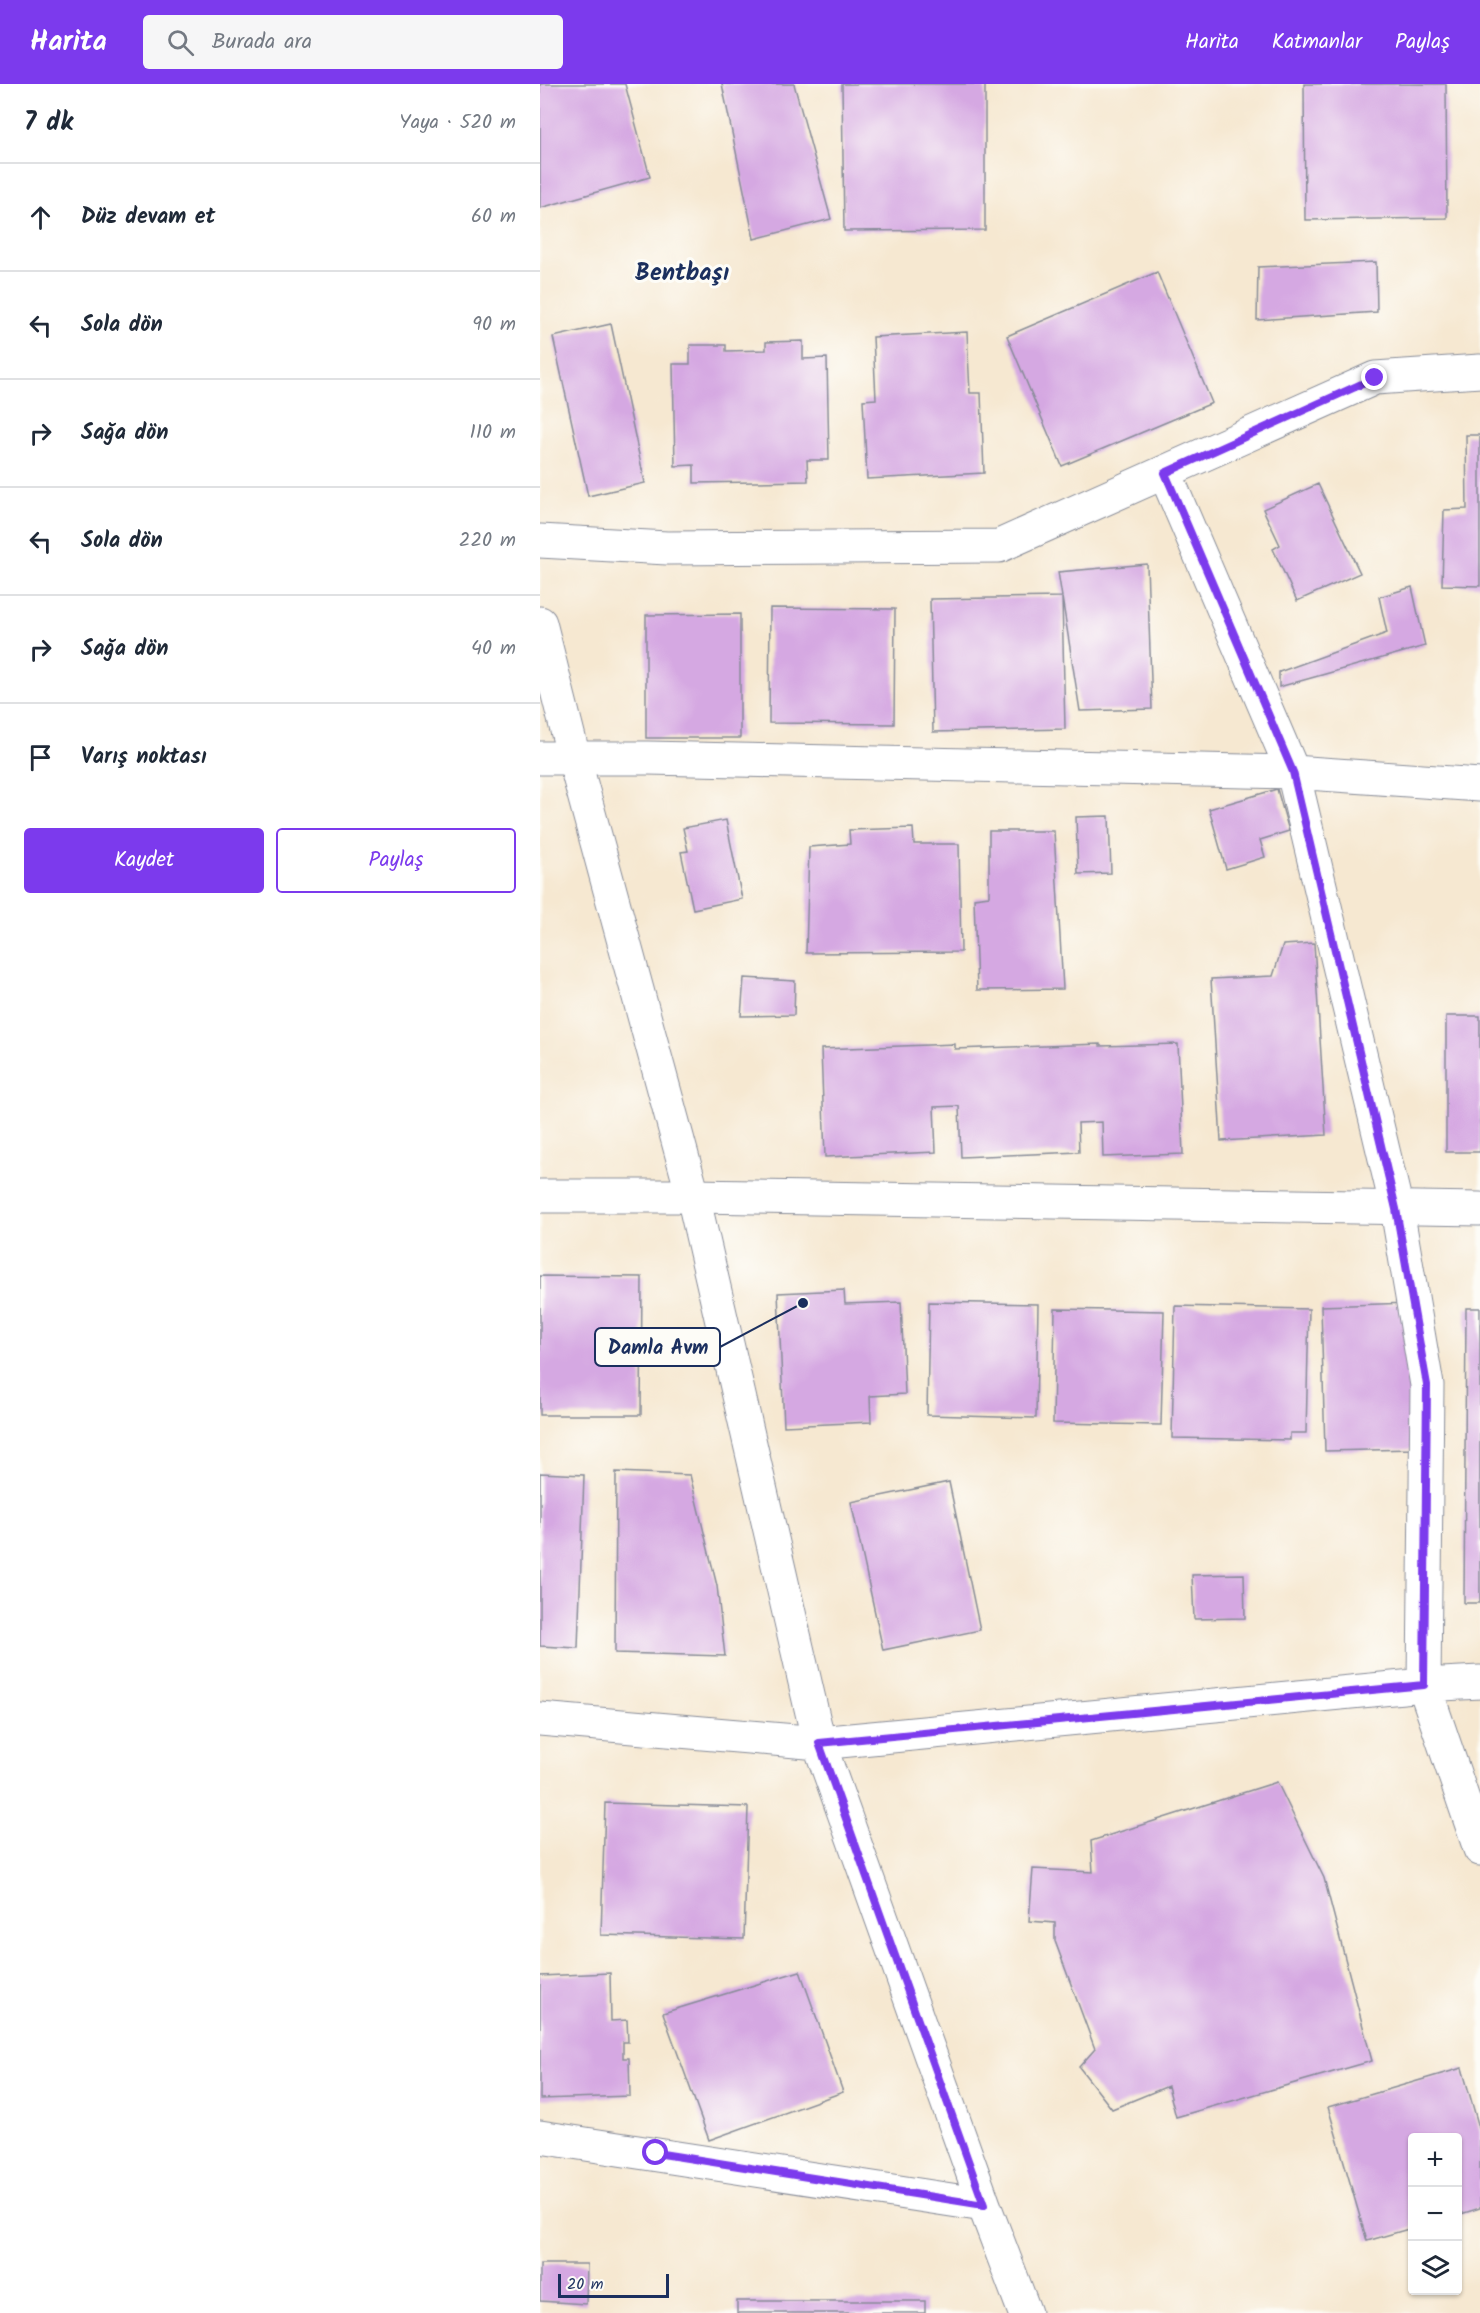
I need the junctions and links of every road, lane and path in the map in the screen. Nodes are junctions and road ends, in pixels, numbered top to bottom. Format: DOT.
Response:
graph roads {
  1 [pos="1480,371"];
  2 [pos="1165,473"];
  3 [pos="540,541"];
  4 [pos="540,622"];
  5 [pos="540,758"];
  6 [pos="574,758"];
  7 [pos="1293,772"];
  8 [pos="1480,785"];
  9 [pos="540,1196"];
  10 [pos="693,1196"];
  11 [pos="1396,1209"];
  12 [pos="1480,1209"];
  13 [pos="1480,1682"];
  14 [pos="1424,1685"];
  15 [pos="540,1719"];
  16 [pos="819,1743"];
  17 [pos="1480,1850"];
  18 [pos="540,2137"];
  19 [pos="984,2205"];
  20 [pos="1025,2313"];
  1 -- 2 [label="street"];
  2 -- 3 [label="street"];
  2 -- 7 [label="street"];
  4 -- 6 [label="street"];
  5 -- 6 [label="street"];
  6 -- 7 [label="street"];
  6 -- 10 [label="street"];
  7 -- 8 [label="street"];
  7 -- 11 [label="street"];
  9 -- 10 [label="street"];
  10 -- 11 [label="street"];
  10 -- 16 [label="street"];
  11 -- 12 [label="street"];
  11 -- 14 [label="street"];
  13 -- 14 [label="street"];
  14 -- 16 [label="street"];
  14 -- 17 [label="street"];
  15 -- 16 [label="street"];
  16 -- 19 [label="street"];
  18 -- 19 [label="street"];
  19 -- 20 [label="street"];
}
